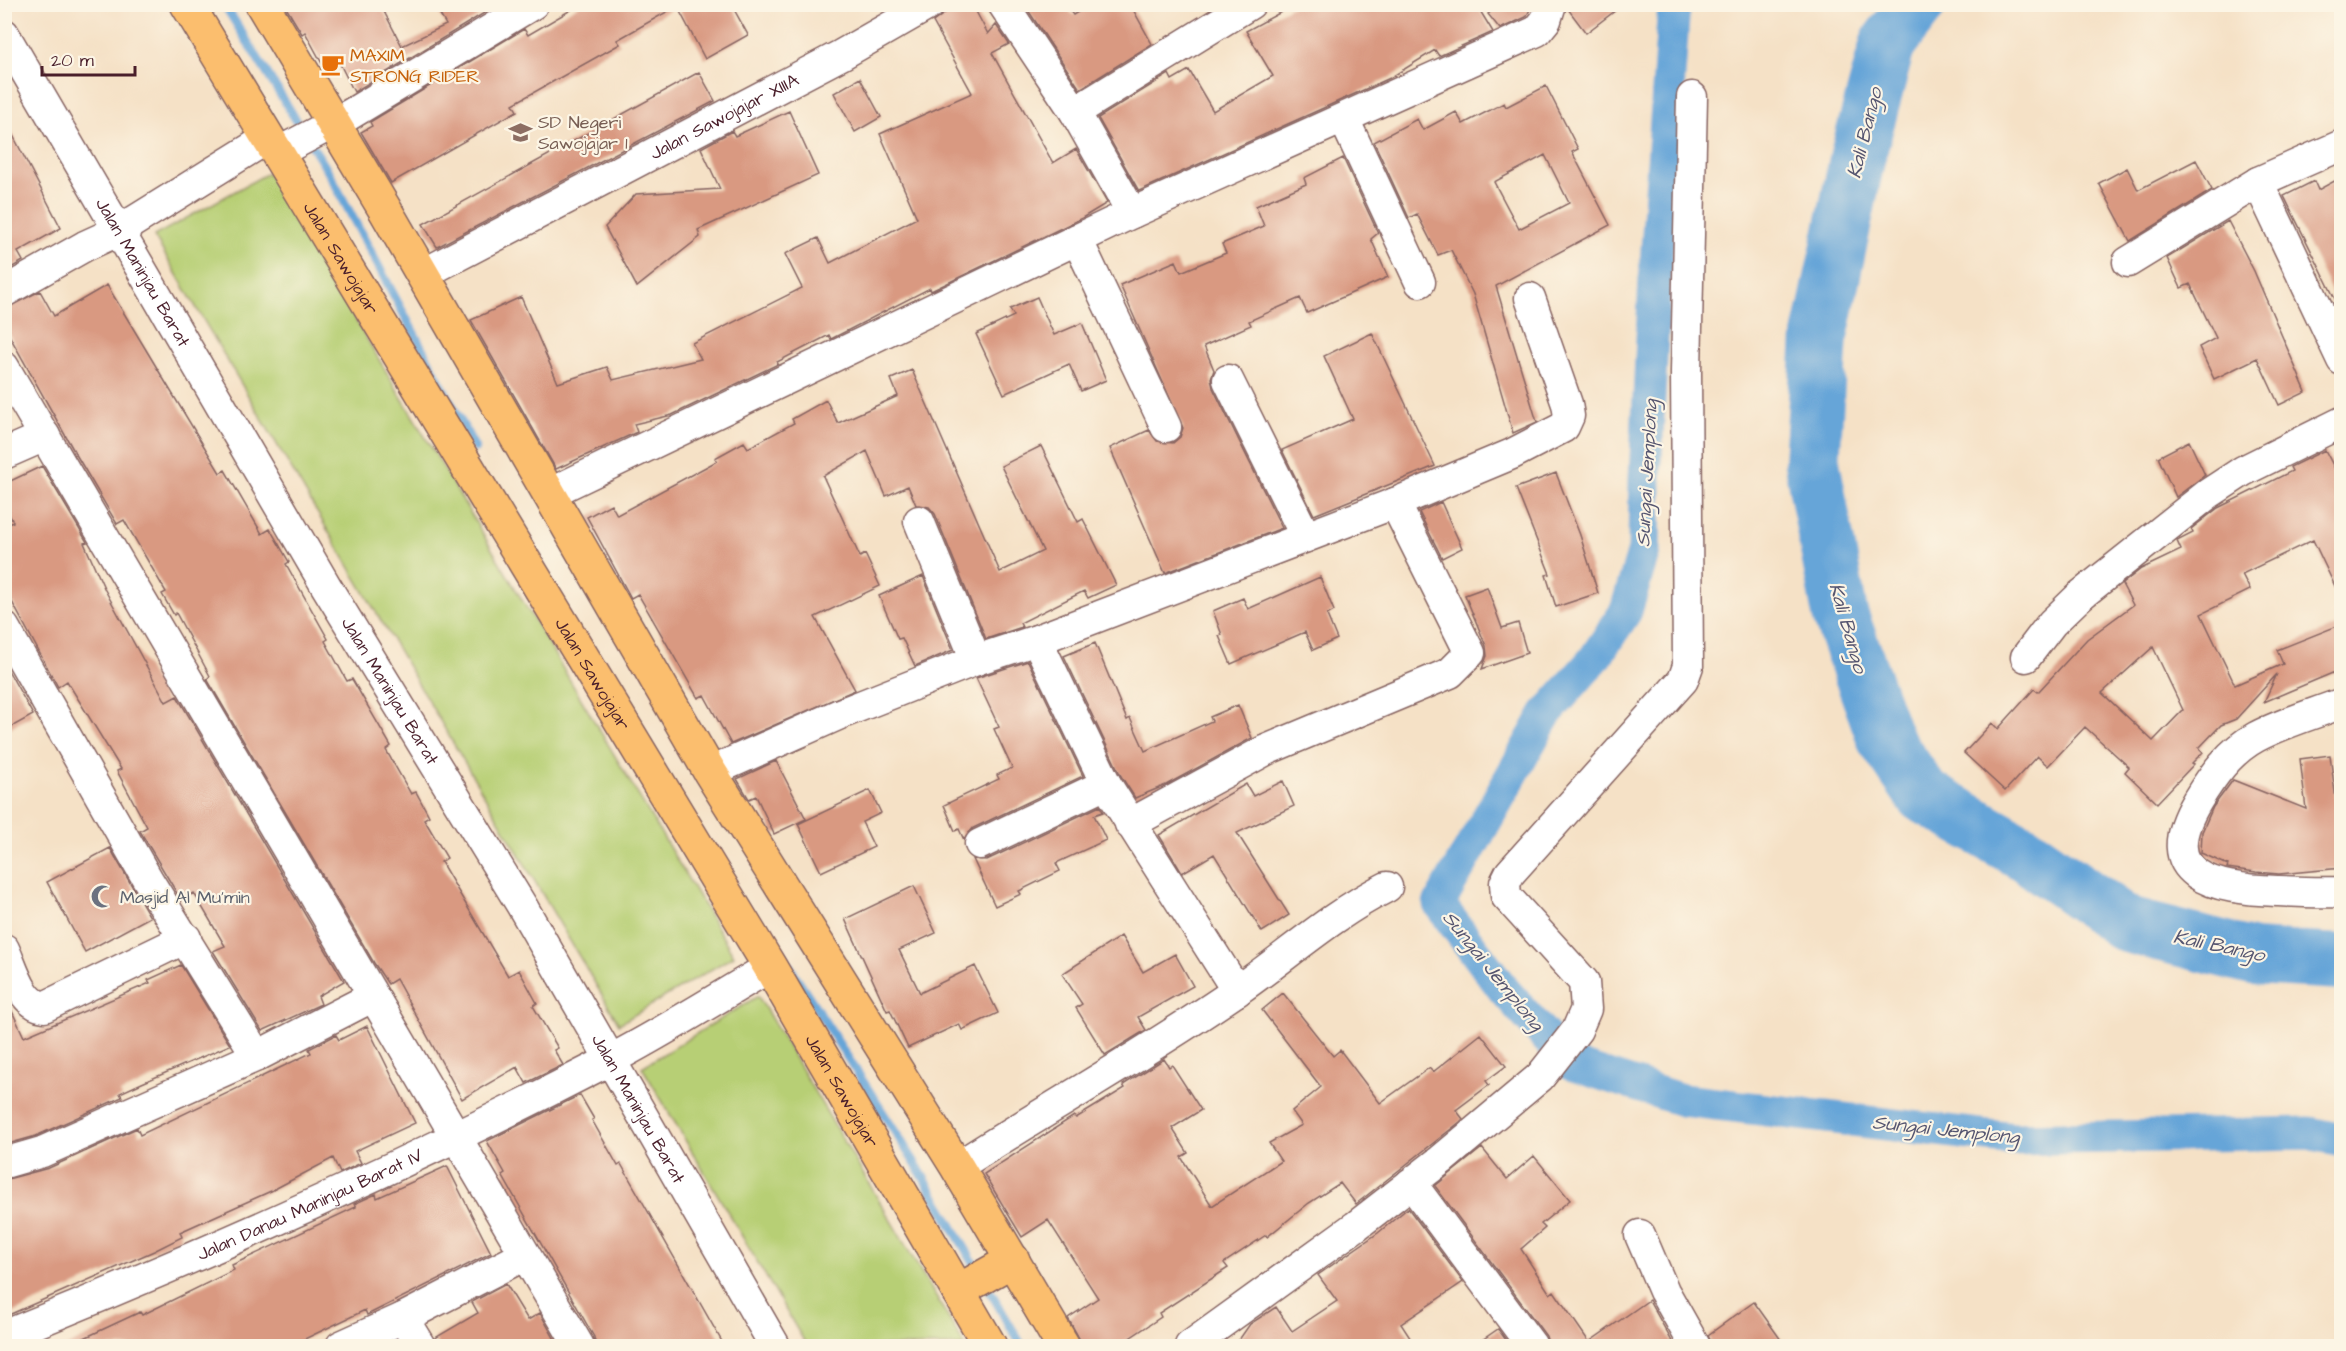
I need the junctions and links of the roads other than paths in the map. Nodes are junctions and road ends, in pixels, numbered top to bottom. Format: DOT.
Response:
graph roads {
  1 [pos="187,4"];
  2 [pos="262,4"];
  3 [pos="533,4"];
  4 [pos="930,4"];
  5 [pos="1003,4"];
  6 [pos="1250,4"];
  7 [pos="1551,4"];
  8 [pos="4,34"];
  9 [pos="1692,97"];
  10 [pos="1075,112"];
  11 [pos="1344,119"];
  12 [pos="326,128"];
  13 [pos="2342,145"];
  14 [pos="278,147"];
  15 [pos="2258,182"];
  16 [pos="1131,213"];
  17 [pos="120,230"];
  18 [pos="1077,239"];
  19 [pos="2128,262"];
  20 [pos="423,274"];
  21 [pos="1420,282"];
  22 [pos="4,292"];
  23 [pos="1530,298"];
  24 [pos="2342,360"];
  25 [pos="4,367"];
  26 [pos="1228,380"];
  27 [pos="2342,422"];
  28 [pos="1166,427"];
  29 [pos="45,436"];
  30 [pos="4,454"];
  31 [pos="548,494"];
  32 [pos="1395,503"];
  33 [pos="919,521"];
  34 [pos="1306,537"];
  35 [pos="4,627"];
  36 [pos="1037,640"];
  37 [pos="2026,657"];
  38 [pos="976,660"];
  39 [pos="2342,703"];
  40 [pos="710,772"];
  41 [pos="1106,784"];
  42 [pos="1130,824"];
  43 [pos="980,844"];
  44 [pos="1387,887"];
  45 [pos="2342,892"];
  46 [pos="186,938"];
  47 [pos="4,949"];
  48 [pos="770,968"];
  49 [pos="1237,990"];
  50 [pos="372,997"];
  51 [pos="257,1056"];
  52 [pos="611,1060"];
  53 [pos="457,1136"];
  54 [pos="4,1163"];
  55 [pos="957,1167"];
  56 [pos="1411,1183"];
  57 [pos="1640,1235"];
  58 [pos="525,1255"];
  59 [pos="985,1276"];
  60 [pos="403,1318"];
  61 [pos="4,1336"];
  62 [pos="1207,1342"];
  63 [pos="341,1347"];
  64 [pos="420,1347"];
  65 [pos="579,1347"];
  66 [pos="775,1347"];
  67 [pos="990,1347"];
  68 [pos="1063,1347"];
  69 [pos="1532,1347"];
  70 [pos="1695,1347"];
  1 -- 14 [label="main road, Jalan Sawojajar"];
  2 -- 12 [label="main road, Jalan Sawojajar"];
  3 -- 12 [label="street"];
  4 -- 20 [label="street, Jalan Sawojajar XIIIA"];
  5 -- 10 [label="street"];
  6 -- 10 [label="street"];
  7 -- 11 [label="street"];
  8 -- 17 [label="street, Jalan Maninjau Barat"];
  9 -- 56 [label="street"];
  10 -- 16 [label="street"];
  11 -- 16 [label="street"];
  11 -- 21 [label="street"];
  12 -- 14 [label="street"];
  12 -- 20 [label="main road, Jalan Sawojajar"];
  13 -- 15 [label="street"];
  14 -- 17 [label="street"];
  14 -- 48 [label="main road, Jalan Sawojajar"];
  15 -- 19 [label="street"];
  15 -- 24 [label="street"];
  16 -- 18 [label="street"];
  17 -- 22 [label="street"];
  17 -- 52 [label="street, Jalan Maninjau Barat"];
  18 -- 28 [label="street"];
  18 -- 31 [label="street"];
  20 -- 31 [label="main road, Jalan Sawojajar"];
  23 -- 32 [label="street"];
  25 -- 29 [label="street"];
  26 -- 34 [label="street"];
  27 -- 37 [label="street"];
  29 -- 30 [label="street"];
  29 -- 50 [label="street"];
  31 -- 40 [label="main road, Jalan Sawojajar"];
  32 -- 34 [label="street"];
  32 -- 42 [label="street"];
  33 -- 38 [label="street"];
  34 -- 36 [label="street"];
  35 -- 46 [label="street"];
  36 -- 38 [label="street"];
  36 -- 41 [label="street"];
  38 -- 40 [label="street"];
  39 -- 45 [label="street"];
  40 -- 55 [label="main road, Jalan Sawojajar"];
  41 -- 42 [label="street"];
  41 -- 43 [label="street"];
  42 -- 49 [label="street"];
  44 -- 49 [label="street"];
  46 -- 47 [label="street"];
  46 -- 51 [label="street"];
  48 -- 52 [label="street, Jalan Danau Maninjau Barat IV"];
  48 -- 59 [label="main road, Jalan Sawojajar"];
  49 -- 55 [label="street"];
  50 -- 51 [label="street"];
  50 -- 53 [label="street"];
  51 -- 54 [label="street"];
  52 -- 53 [label="street, Jalan Danau Maninjau Barat IV"];
  52 -- 66 [label="street, Jalan Maninjau Barat"];
  53 -- 58 [label="street"];
  53 -- 61 [label="street, Jalan Danau Maninjau Barat IV"];
  55 -- 59 [label="main road, Jalan Sawojajar"];
  56 -- 62 [label="street"];
  56 -- 69 [label="street"];
  57 -- 70 [label="street"];
  58 -- 60 [label="street"];
  58 -- 65 [label="street"];
  59 -- 67 [label="main road, Jalan Sawojajar"];
  59 -- 68 [label="main road, Jalan Sawojajar"];
  60 -- 63 [label="street"];
  60 -- 64 [label="street"];
}
